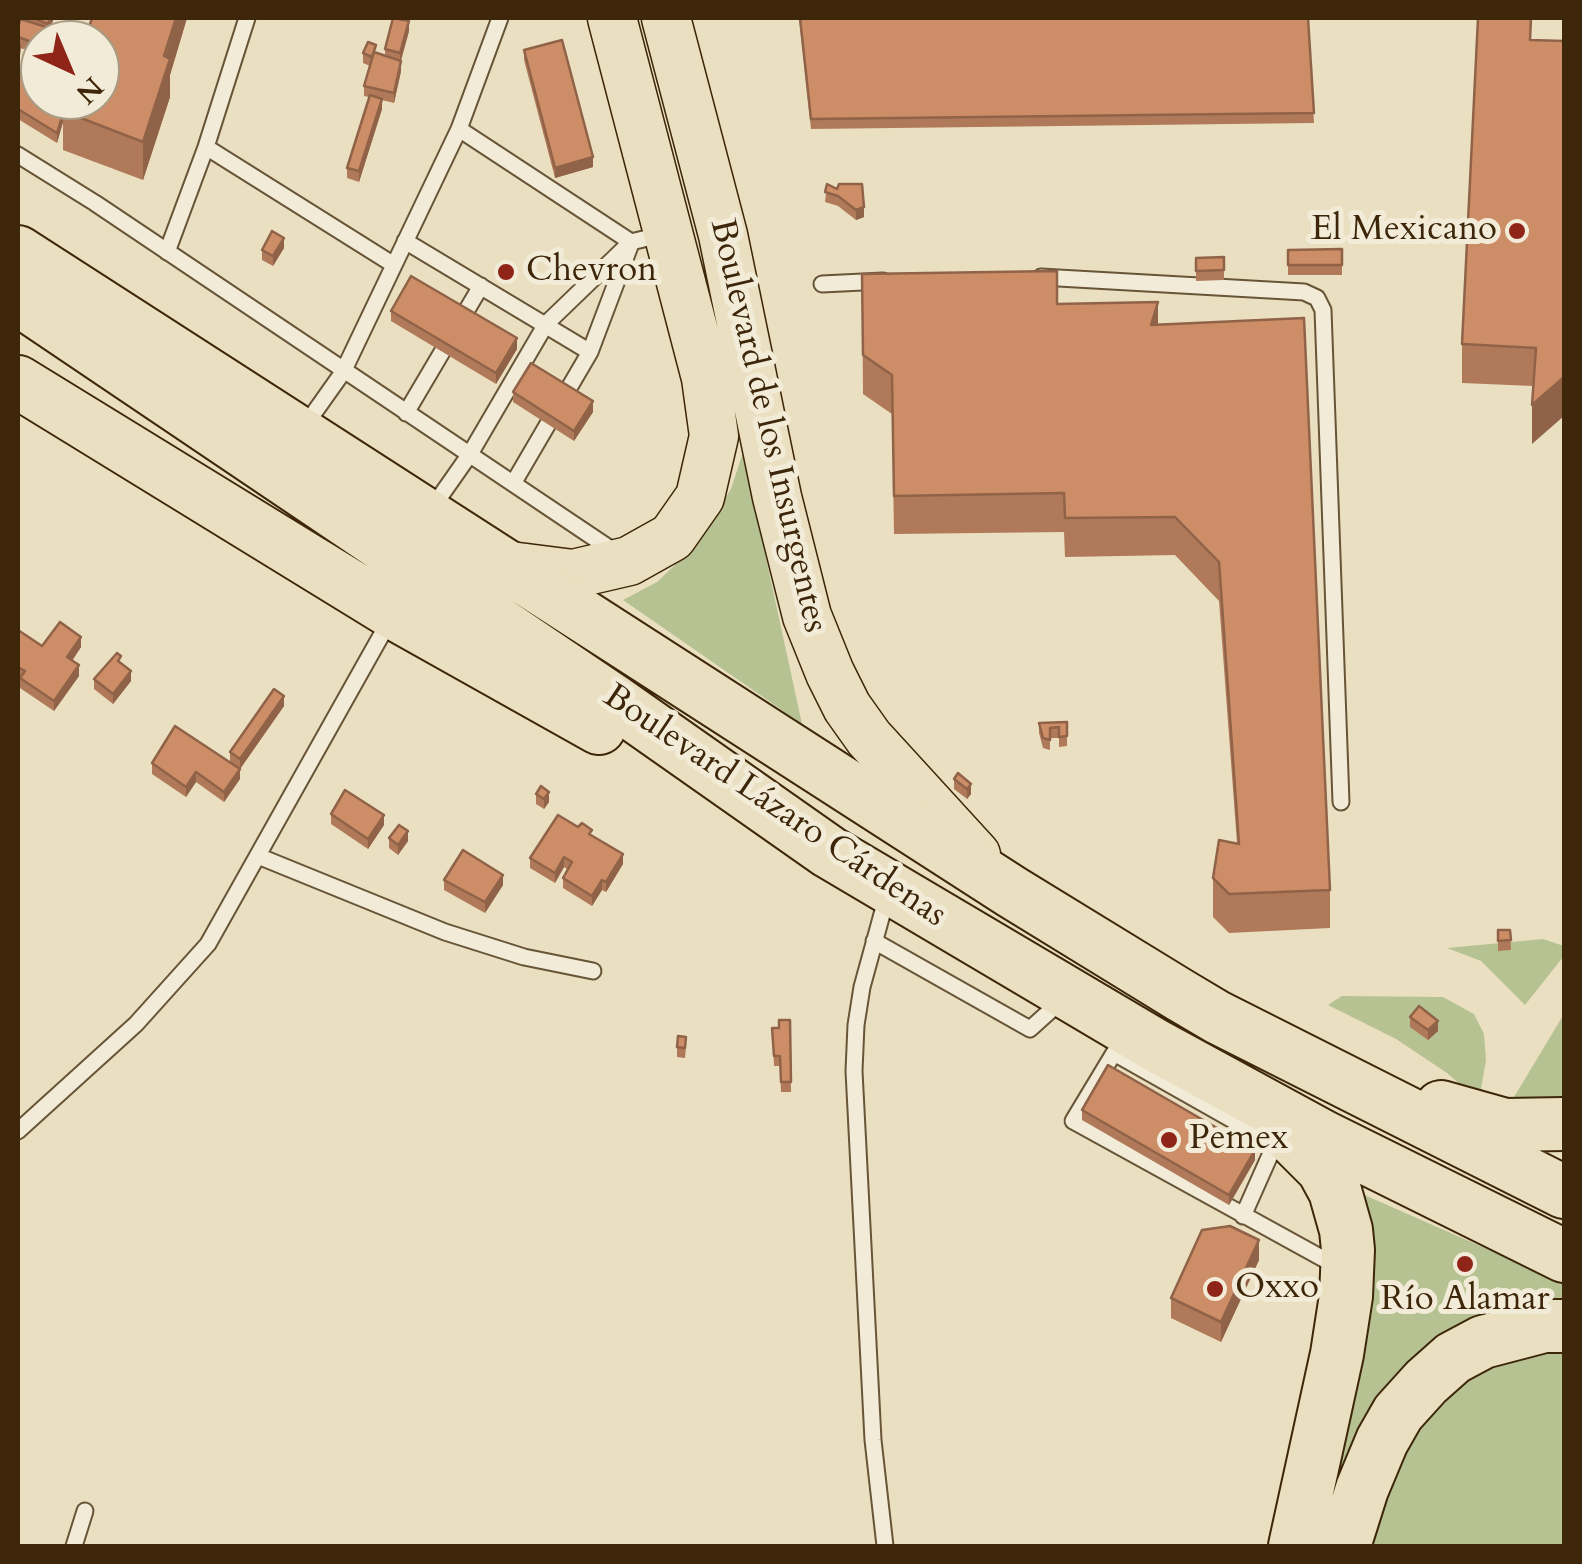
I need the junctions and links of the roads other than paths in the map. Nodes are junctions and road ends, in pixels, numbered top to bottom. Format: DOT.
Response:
graph roads {
  1 [pos="247,18"];
  2 [pos="500,18"];
  3 [pos="612,18"];
  4 [pos="666,18"];
  5 [pos="459,129"];
  6 [pos="206,147"];
  7 [pos="18,155"];
  8 [pos="723,235"];
  9 [pos="649,238"];
  10 [pos="405,240"];
  11 [pos="18,252"];
  12 [pos="167,252"];
  13 [pos="394,265"];
  14 [pos="1028,276"];
  15 [pos="896,280"];
  16 [pos="822,284"];
  17 [pos="481,286"];
  18 [pos="18,299"];
  19 [pos="546,324"];
  20 [pos="590,352"];
  21 [pos="343,372"];
  22 [pos="18,382"];
  23 [pos="406,413"];
  24 [pos="300,433"];
  25 [pos="470,454"];
  26 [pos="514,482"];
  27 [pos="428,514"];
  28 [pos="629,562"];
  29 [pos="510,566"];
  30 [pos="394,613"];
  31 [pos="1340,802"];
  32 [pos="829,852"];
  33 [pos="258,856"];
  34 [pos="889,888"];
  35 [pos="1012,892"];
  36 [pos="874,941"];
  37 [pos="593,971"];
  38 [pos="1068,995"];
  39 [pos="1217,1018"];
  40 [pos="1132,1042"];
  41 [pos="1564,1124"];
  42 [pos="18,1131"];
  43 [pos="1564,1192"];
  44 [pos="1243,1216"];
  45 [pos="1564,1256"];
  46 [pos="1348,1272"];
  47 [pos="1564,1326"];
  48 [pos="86,1511"];
  49 [pos="74,1546"];
  50 [pos="884,1546"];
  51 [pos="1295,1546"];
  52 [pos="1344,1546"];
  1 -- 6 [label="lane"];
  2 -- 5 [label="lane"];
  3 -- 9 [label="main road, Boulevard de los Insurgentes"];
  4 -- 8 [label="main road, Boulevard de los Insurgentes"];
  5 -- 9 [label="lane"];
  5 -- 10 [label="lane"];
  6 -- 12 [label="lane"];
  6 -- 13 [label="lane"];
  7 -- 12 [label="lane"];
  8 -- 9 [label="main road"];
  8 -- 35 [label="main road, Boulevard de los Insurgentes"];
  9 -- 19 [label="lane"];
  9 -- 20 [label="lane"];
  9 -- 28 [label="main road, Boulevard de los Insurgentes"];
  10 -- 13 [label="lane"];
  10 -- 17 [label="lane"];
  11 -- 24 [label="highway, Boulevard Lázaro Cárdenas"];
  12 -- 21 [label="lane"];
  13 -- 21 [label="lane"];
  14 -- 31 [label="lane"];
  15 -- 16 [label="lane"];
  17 -- 19 [label="lane"];
  17 -- 23 [label="lane"];
  18 -- 32 [label="highway, Boulevard Lázaro Cárdenas"];
  19 -- 20 [label="lane"];
  19 -- 25 [label="lane"];
  20 -- 26 [label="lane"];
  21 -- 23 [label="lane"];
  21 -- 24 [label="lane"];
  22 -- 30 [label="highway"];
  23 -- 25 [label="lane"];
  24 -- 27 [label="highway, Boulevard Lázaro Cárdenas"];
  25 -- 26 [label="lane"];
  25 -- 27 [label="lane"];
  26 -- 28 [label="lane"];
  27 -- 29 [label="highway, Boulevard Lázaro Cárdenas"];
  28 -- 29 [label="main road, Boulevard de los Insurgentes"];
  29 -- 35 [label="highway, Boulevard Lázaro Cárdenas"];
  30 -- 32 [label="highway"];
  30 -- 33 [label="lane"];
  32 -- 34 [label="highway, Boulevard Lázaro Cárdenas"];
  33 -- 37 [label="lane"];
  33 -- 42 [label="lane"];
  34 -- 36 [label="lane"];
  34 -- 38 [label="highway, Boulevard Lázaro Cárdenas"];
  35 -- 39 [label="highway, Boulevard Lázaro Cárdenas"];
  36 -- 38 [label="lane"];
  36 -- 50 [label="lane"];
  38 -- 40 [label="highway, Boulevard Lázaro Cárdenas"];
  39 -- 41 [label="highway"];
  39 -- 43 [label="highway, Boulevard Lázaro Cárdenas"];
  40 -- 44 [label="lane"];
  40 -- 44 [label="lane"];
  40 -- 45 [label="highway, Boulevard Lázaro Cárdenas"];
  40 -- 46 [label="highway"];
  44 -- 46 [label="lane"];
  46 -- 51 [label="highway"];
  47 -- 52 [label="highway"];
  48 -- 49 [label="lane"];
}
